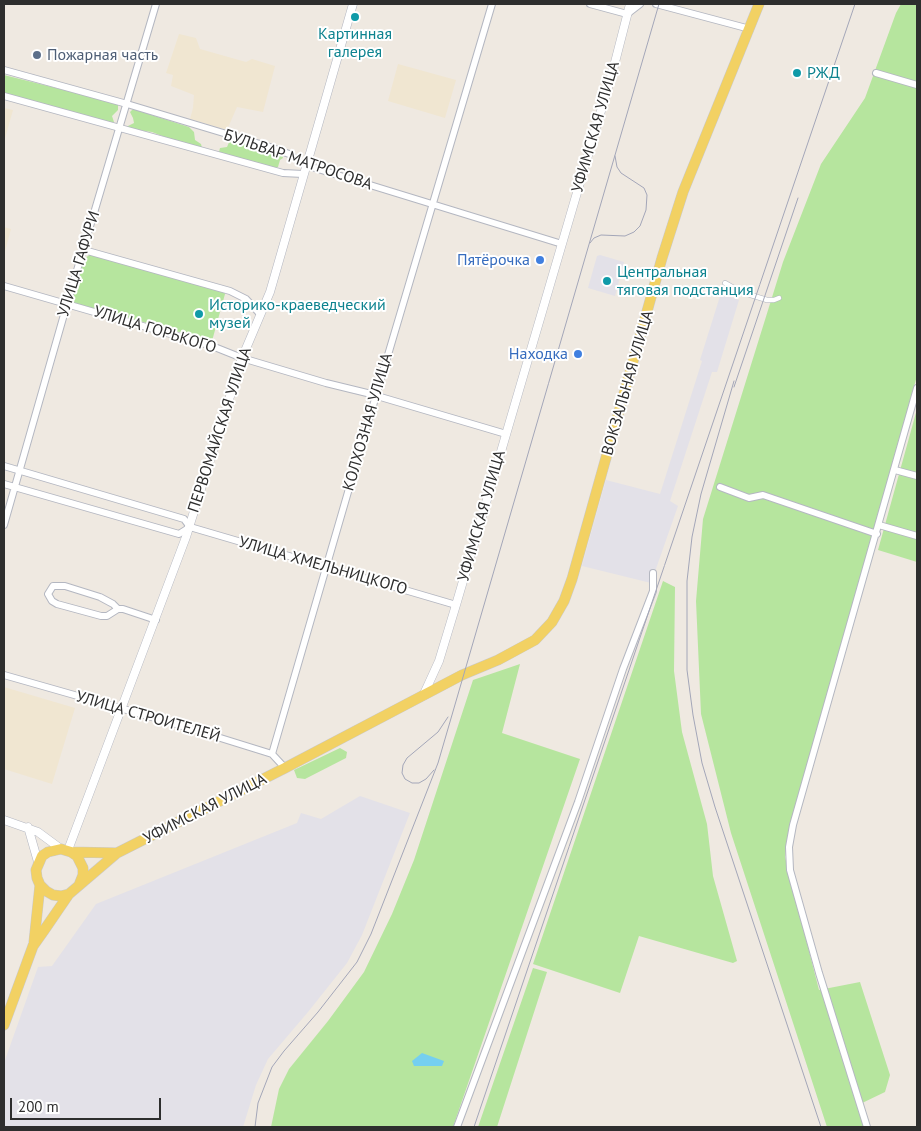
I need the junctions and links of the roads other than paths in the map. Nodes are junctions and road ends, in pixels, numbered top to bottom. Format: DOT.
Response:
graph roads {
  1 [pos="156,4"];
  2 [pos="353,4"];
  3 [pos="492,4"];
  4 [pos="590,4"];
  5 [pos="630,4"];
  6 [pos="640,4"];
  7 [pos="656,4"];
  8 [pos="759,4"];
  9 [pos="627,14"];
  10 [pos="750,29"];
  11 [pos="4,70"];
  12 [pos="876,73"];
  13 [pos="917,85"];
  14 [pos="4,96"];
  15 [pos="127,104"];
  16 [pos="119,128"];
  17 [pos="305,165"];
  18 [pos="303,174"];
  19 [pos="432,205"];
  20 [pos="562,244"];
  21 [pos="84,250"];
  22 [pos="725,283"];
  23 [pos="4,286"];
  24 [pos="779,298"];
  25 [pos="67,304"];
  26 [pos="260,314"];
  27 [pos="242,358"];
  28 [pos="917,388"];
  29 [pos="376,396"];
  30 [pos="506,434"];
  31 [pos="4,466"];
  32 [pos="895,470"];
  33 [pos="20,471"];
  34 [pos="917,476"];
  35 [pos="4,484"];
  36 [pos="15,487"];
  37 [pos="720,487"];
  38 [pos="4,525"];
  39 [pos="879,525"];
  40 [pos="190,527"];
  41 [pos="877,534"];
  42 [pos="917,536"];
  43 [pos="326,567"];
  44 [pos="652,573"];
  45 [pos="456,605"];
  46 [pos="118,609"];
  47 [pos="156,620"];
  48 [pos="4,676"];
  49 [pos="423,696"];
  50 [pos="121,708"];
  51 [pos="272,754"];
  52 [pos="286,768"];
  53 [pos="4,820"];
  54 [pos="28,827"];
  55 [pos="67,850"];
  56 [pos="117,852"];
  57 [pos="38,862"];
  58 [pos="40,885"];
  59 [pos="73,891"];
  60 [pos="33,946"];
  61 [pos="4,1024"];
  62 [pos="457,1127"];
  63 [pos="867,1127"];
  1 -- 15 [label="street, УЛИЦА ГАФУРИ"];
  2 -- 17 [label="street, ПЕРВОМАЙСКАЯ УЛИЦА"];
  3 -- 19 [label="street, КОЛХОЗНАЯ УЛИЦА"];
  4 -- 9 [label="street"];
  5 -- 9 [label="street, УФИМСКАЯ УЛИЦА"];
  6 -- 9 [label="street"];
  7 -- 10 [label="street"];
  8 -- 10 [label="main road, ВОКЗАЛЬНАЯ УЛИЦА"];
  9 -- 20 [label="street, УФИМСКАЯ УЛИЦА"];
  10 -- 49 [label="main road, ВОКЗАЛЬНАЯ УЛИЦА"];
  11 -- 15 [label="street, БУЛЬВАР МАТРОСОВА"];
  12 -- 13 [label="street"];
  14 -- 16 [label="street, БУЛЬВАР МАТРОСОВА"];
  15 -- 16 [label="street, УЛИЦА ГАФУРИ"];
  15 -- 17 [label="street, БУЛЬВАР МАТРОСОВА"];
  16 -- 18 [label="street, БУЛЬВАР МАТРОСОВА"];
  16 -- 21 [label="street, УЛИЦА ГАФУРИ"];
  17 -- 18 [label="street, ПЕРВОМАЙСКАЯ УЛИЦА"];
  17 -- 19 [label="street, БУЛЬВАР МАТРОСОВА"];
  18 -- 26 [label="street, ПЕРВОМАЙСКАЯ УЛИЦА"];
  19 -- 20 [label="street, БУЛЬВАР МАТРОСОВА"];
  19 -- 29 [label="street, КОЛХОЗНАЯ УЛИЦА"];
  20 -- 30 [label="street, УФИМСКАЯ УЛИЦА"];
  21 -- 25 [label="street, УЛИЦА ГАФУРИ"];
  21 -- 26 [label="street"];
  22 -- 24 [label="street"];
  23 -- 25 [label="street, УЛИЦА ГОРЬКОГО"];
  25 -- 27 [label="street, УЛИЦА ГОРЬКОГО"];
  25 -- 33 [label="street, УЛИЦА ГАФУРИ"];
  26 -- 27 [label="street, ПЕРВОМАЙСКАЯ УЛИЦА"];
  27 -- 29 [label="street, УЛИЦА ГОРЬКОГО"];
  27 -- 40 [label="street, ПЕРВОМАЙСКАЯ УЛИЦА"];
  28 -- 32 [label="street"];
  29 -- 30 [label="street, УЛИЦА ГОРЬКОГО"];
  29 -- 43 [label="street, КОЛХОЗНАЯ УЛИЦА"];
  30 -- 45 [label="street, УФИМСКАЯ УЛИЦА"];
  31 -- 33 [label="street, УЛИЦА ХМЕЛЬНИЦКОГО"];
  32 -- 34 [label="street"];
  32 -- 39 [label="street"];
  33 -- 36 [label="street, УЛИЦА ГАФУРИ"];
  33 -- 40 [label="street, УЛИЦА ХМЕЛЬНИЦКОГО"];
  35 -- 36 [label="street, УЛИЦА ХМЕЛЬНИЦКОГО"];
  36 -- 38 [label="street, УЛИЦА ГАФУРИ"];
  36 -- 40 [label="street, УЛИЦА ХМЕЛЬНИЦКОГО"];
  37 -- 41 [label="street"];
  39 -- 41 [label="street"];
  39 -- 42 [label="street"];
  40 -- 43 [label="street, УЛИЦА ХМЕЛЬНИЦКОГО"];
  40 -- 47 [label="street, ПЕРВОМАЙСКАЯ УЛИЦА"];
  41 -- 63 [label="street"];
  43 -- 45 [label="street, УЛИЦА ХМЕЛЬНИЦКОГО"];
  43 -- 51 [label="street, КОЛХОЗНАЯ УЛИЦА"];
  44 -- 62 [label="street"];
  45 -- 49 [label="street, УФИМСКАЯ УЛИЦА"];
  46 -- 46 [label="street"];
  46 -- 47 [label="street"];
  47 -- 50 [label="street, ПЕРВОМАЙСКАЯ УЛИЦА"];
  48 -- 50 [label="street, УЛИЦА СТРОИТЕЛЕЙ"];
  49 -- 52 [label="main road, УФИМСКАЯ УЛИЦА"];
  50 -- 51 [label="street, УЛИЦА СТРОИТЕЛЕЙ"];
  50 -- 55 [label="street, ПЕРВОМАЙСКАЯ УЛИЦА"];
  51 -- 52 [label="street, УЛИЦА СТРОИТЕЛЕЙ"];
  52 -- 56 [label="main road, УФИМСКАЯ УЛИЦА"];
  53 -- 54 [label="street"];
  54 -- 55 [label="street"];
  54 -- 57 [label="street"];
  55 -- 56 [label="main road"];
  55 -- 57 [label="main road"];
  55 -- 59 [label="main road"];
  56 -- 59 [label="main road"];
  57 -- 58 [label="main road"];
  58 -- 59 [label="main road"];
  58 -- 60 [label="main road"];
  59 -- 60 [label="main road"];
  60 -- 61 [label="main road"];
}
